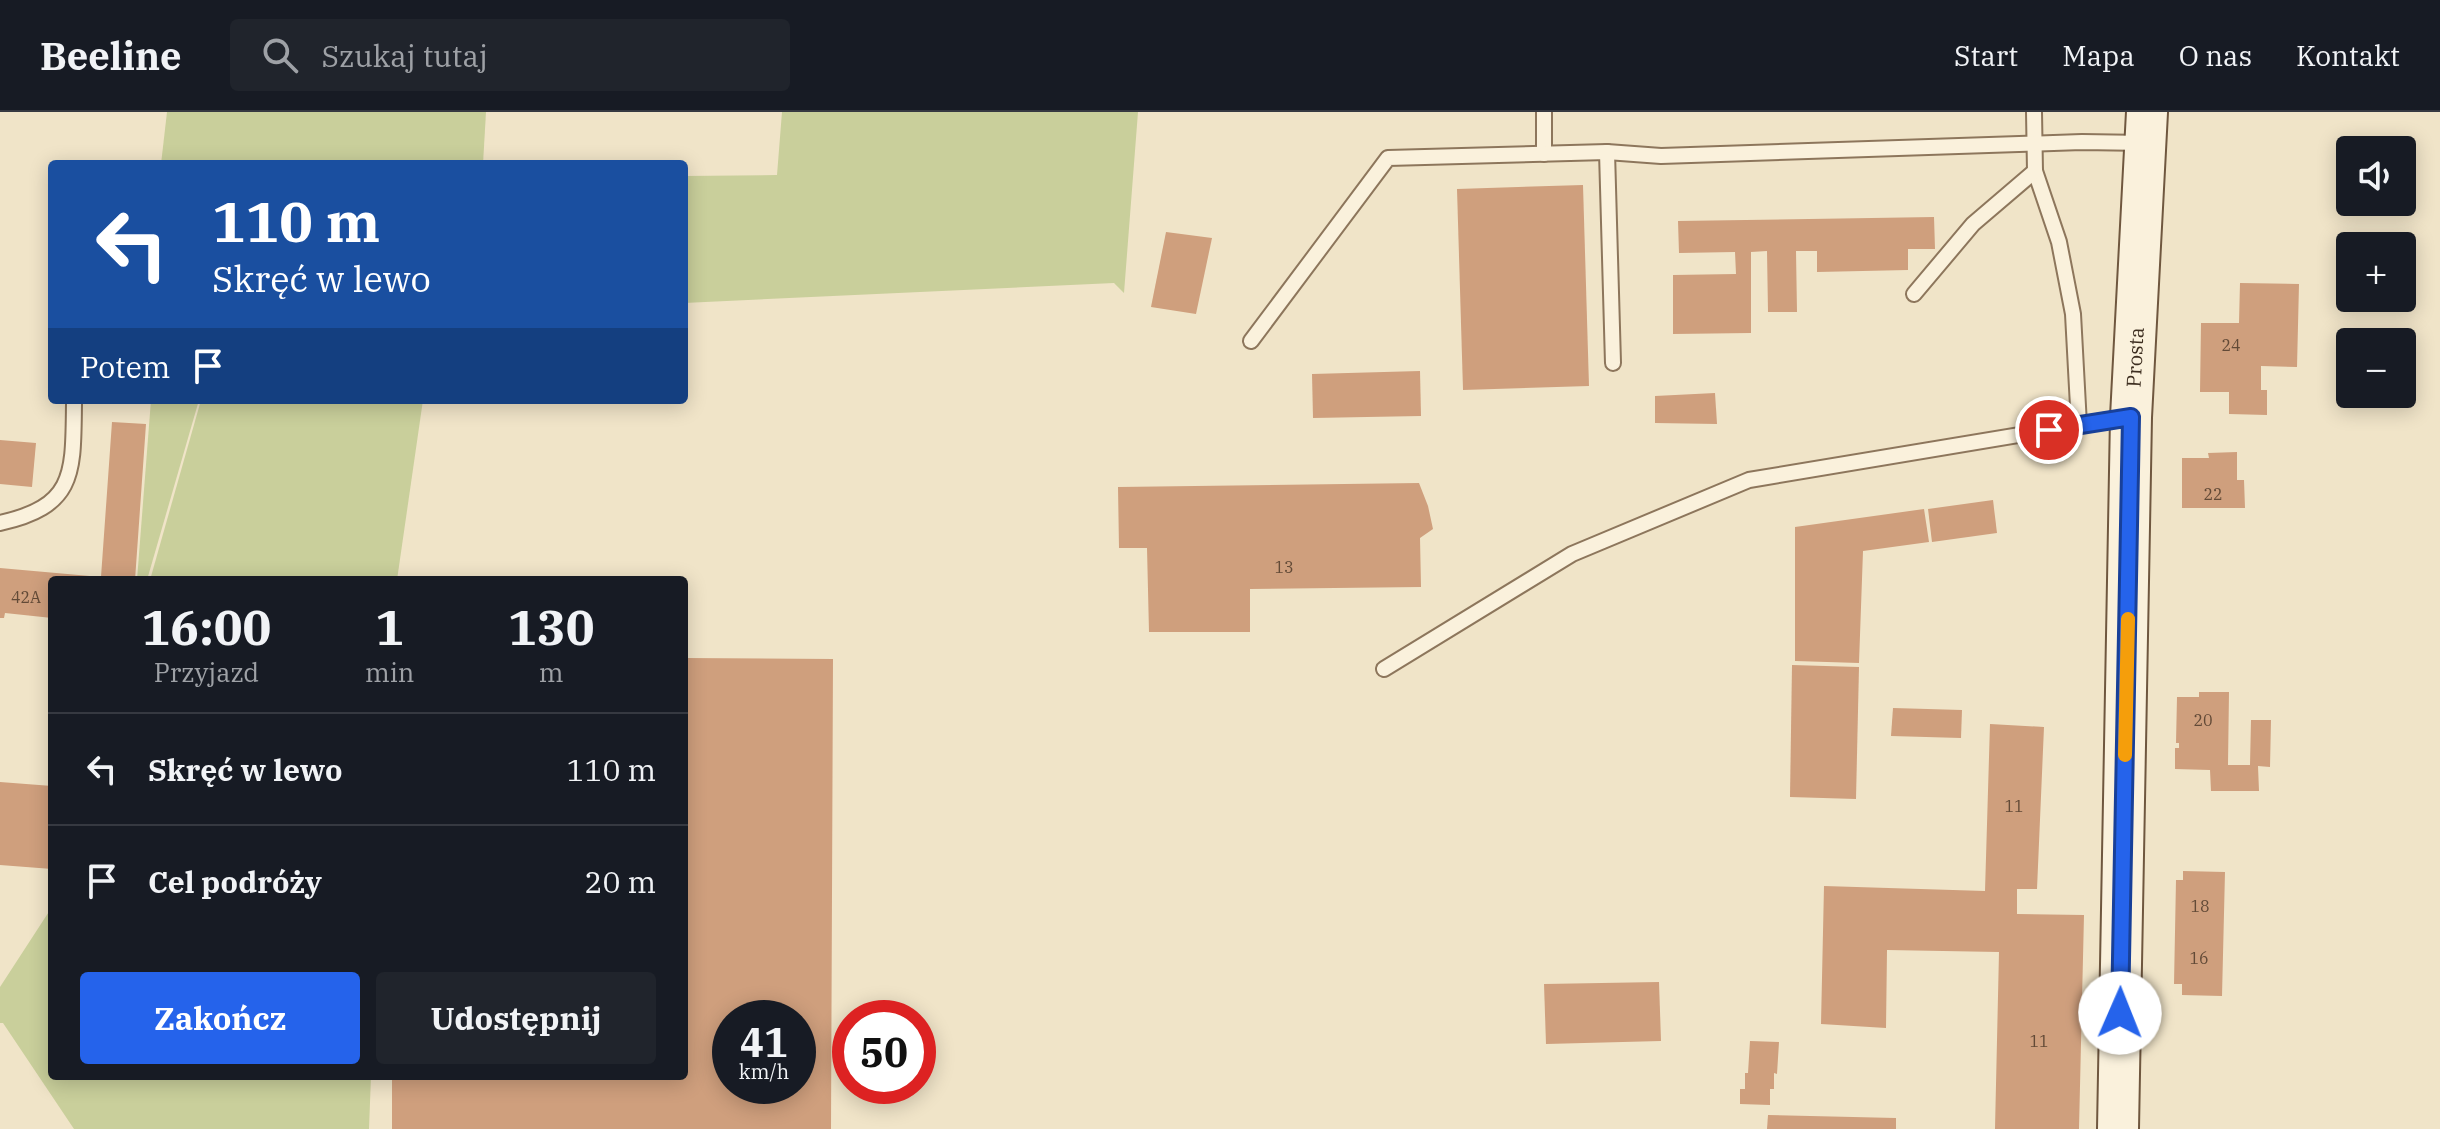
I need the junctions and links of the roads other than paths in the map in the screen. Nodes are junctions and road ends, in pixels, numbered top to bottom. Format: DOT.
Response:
graph roads {
  1 [pos="1544,112"];
  2 [pos="2034,112"];
  3 [pos="2146,128"];
  4 [pos="2035,143"];
  5 [pos="1607,152"];
  6 [pos="1544,154"];
  7 [pos="2035,171"];
  8 [pos="1914,294"];
  9 [pos="1251,341"];
  10 [pos="1613,363"];
  11 [pos="74,404"];
  12 [pos="2131,417"];
  13 [pos="2079,425"];
  14 [pos="0,523"];
  15 [pos="1384,669"];
  16 [pos="2118,1129"];
  1 -- 6 [label="lane"];
  2 -- 4 [label="lane"];
  3 -- 4 [label="lane"];
  3 -- 12 [label="main road, Prosta"];
  4 -- 5 [label="lane"];
  4 -- 7 [label="lane"];
  5 -- 6 [label="lane"];
  5 -- 10 [label="lane"];
  6 -- 9 [label="lane"];
  7 -- 8 [label="lane"];
  7 -- 13 [label="lane"];
  11 -- 14 [label="lane"];
  12 -- 13 [label="lane"];
  12 -- 16 [label="main road, Prosta"];
  13 -- 15 [label="lane"];
}
